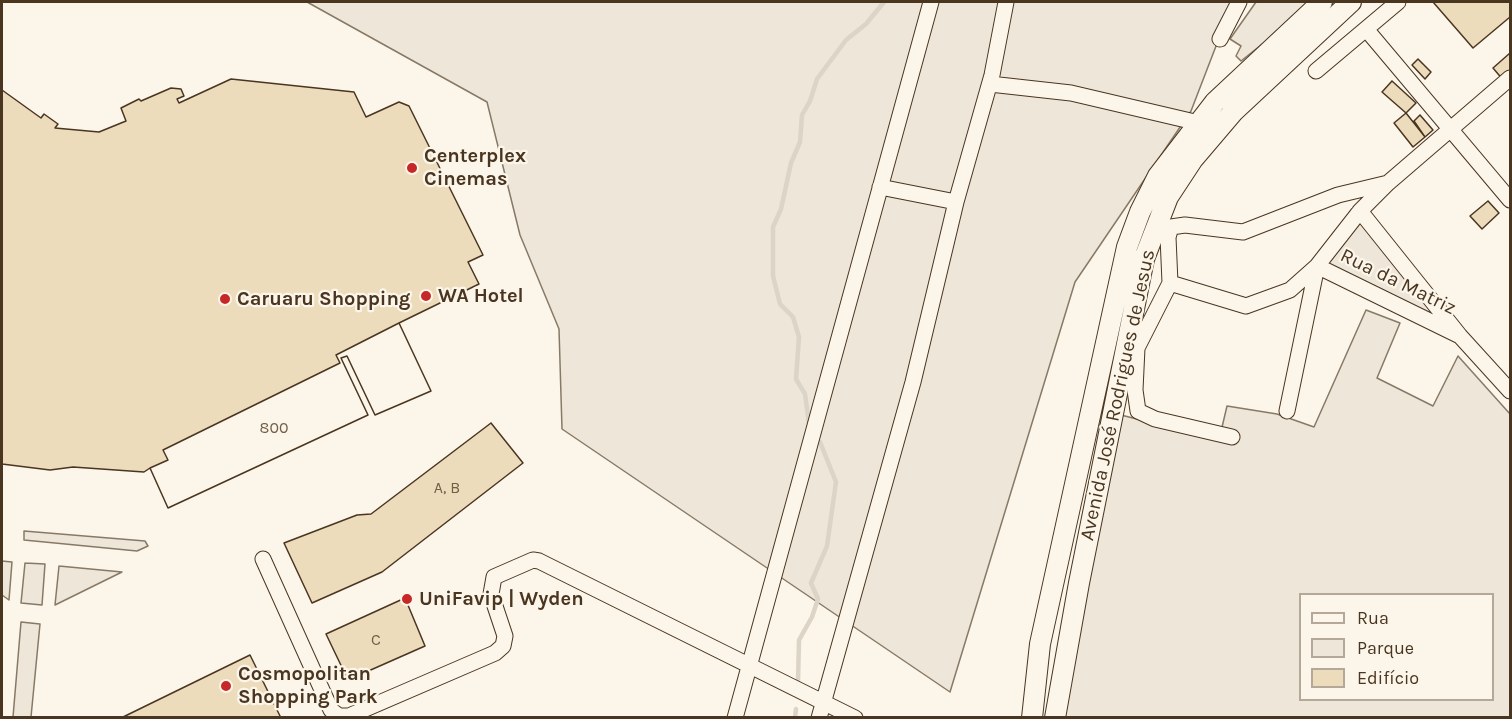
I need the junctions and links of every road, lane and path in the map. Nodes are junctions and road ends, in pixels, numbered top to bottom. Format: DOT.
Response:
graph roads {
  1 [pos="931,2"];
  2 [pos="1006,2"];
  3 [pos="1239,2"];
  4 [pos="1322,2"];
  5 [pos="1351,2"];
  6 [pos="1398,2"];
  7 [pos="1366,29"];
  8 [pos="1220,39"];
  9 [pos="1316,71"];
  10 [pos="1510,78"];
  11 [pos="990,84"];
  12 [pos="1199,123"];
  13 [pos="1450,128"];
  14 [pos="1388,183"];
  15 [pos="880,187"];
  16 [pos="1510,200"];
  17 [pos="956,202"];
  18 [pos="1360,211"];
  19 [pos="1317,266"];
  20 [pos="1170,283"];
  21 [pos="1460,336"];
  22 [pos="1131,347"];
  23 [pos="1510,391"];
  24 [pos="1287,411"];
  25 [pos="1232,437"];
  26 [pos="263,559"];
  27 [pos="749,665"];
  28 [pos="824,702"];
  29 [pos="735,717"];
  30 [pos="819,717"];
  31 [pos="855,717"];
  32 [pos="1032,717"];
  33 [pos="1055,717"];
  1 -- 15 [label="street"];
  2 -- 11 [label="street"];
  3 -- 8 [label="street"];
  4 -- 12 [label="main road, Avenida José Rodrigues de Jesus"];
  5 -- 22 [label="main road, Avenida José Rodrigues de Jesus"];
  6 -- 7 [label="street"];
  7 -- 9 [label="street"];
  7 -- 13 [label="street"];
  10 -- 13 [label="street"];
  11 -- 12 [label="street"];
  11 -- 17 [label="street"];
  12 -- 32 [label="main road, Avenida José Rodrigues de Jesus"];
  13 -- 14 [label="street"];
  13 -- 16 [label="street"];
  14 -- 18 [label="street"];
  14 -- 20 [label="street"];
  15 -- 17 [label="street"];
  15 -- 27 [label="street"];
  17 -- 28 [label="street"];
  18 -- 19 [label="street"];
  18 -- 21 [label="street"];
  19 -- 20 [label="street"];
  19 -- 21 [label="street, Rua da Matriz"];
  19 -- 24 [label="street"];
  20 -- 22 [label="street"];
  21 -- 23 [label="street"];
  22 -- 25 [label="street"];
  22 -- 33 [label="main road, Avenida José Rodrigues de Jesus"];
  26 -- 27 [label="street"];
  27 -- 28 [label="street"];
  27 -- 29 [label="street"];
  28 -- 30 [label="street"];
  28 -- 31 [label="street"];
}
